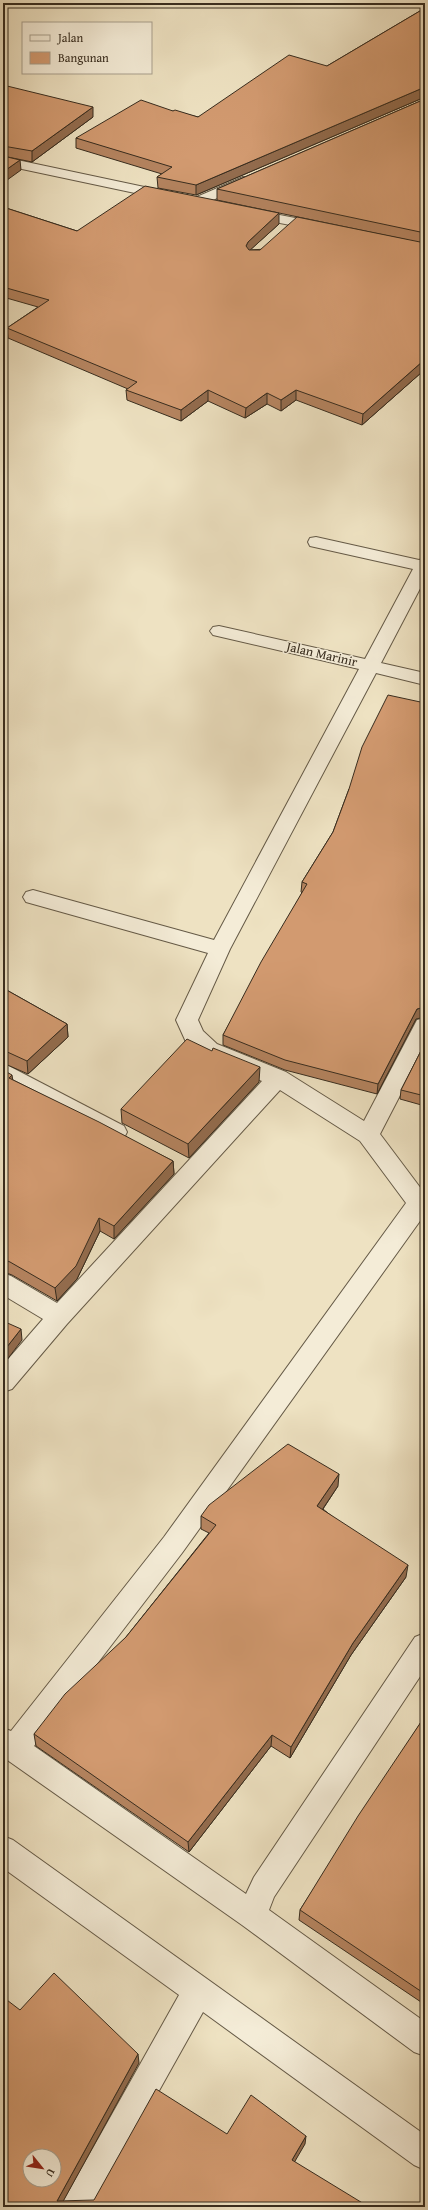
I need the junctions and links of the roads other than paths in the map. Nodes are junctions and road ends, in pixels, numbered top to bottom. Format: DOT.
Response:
graph roads {
  1 [pos="3,161"];
  2 [pos="255,176"];
  3 [pos="197,202"];
  4 [pos="219,206"];
  5 [pos="234,209"];
  6 [pos="292,222"];
  7 [pos="330,229"];
  8 [pos="281,231"];
  9 [pos="316,542"];
  10 [pos="424,564"];
  11 [pos="219,630"];
  12 [pos="372,666"];
  13 [pos="425,679"];
  14 [pos="33,897"];
  15 [pos="220,949"];
  16 [pos="425,1026"];
  17 [pos="3,1071"];
  18 [pos="278,1078"];
  19 [pos="368,1135"];
  20 [pos="135,1142"];
  21 [pos="422,1204"];
  22 [pos="3,1283"];
  23 [pos="59,1317"];
  24 [pos="3,1382"];
  25 [pos="425,1646"];
  26 [pos="8,1745"];
  27 [pos="3,1850"];
  28 [pos="252,1915"];
  29 [pos="199,1990"];
  30 [pos="425,2041"];
  31 [pos="425,2154"];
  32 [pos="76,2207"];
  1 -- 3 [label="street"];
  2 -- 3 [label="street"];
  3 -- 4 [label="street"];
  5 -- 6 [label="street"];
  6 -- 7 [label="street"];
  6 -- 8 [label="street"];
  9 -- 10 [label="street"];
  10 -- 12 [label="street"];
  11 -- 12 [label="street, Jalan Marinir"];
  12 -- 13 [label="street, Jalan Marinir"];
  12 -- 15 [label="street"];
  14 -- 15 [label="street"];
  15 -- 18 [label="street"];
  16 -- 19 [label="street"];
  17 -- 20 [label="street"];
  18 -- 19 [label="street"];
  18 -- 23 [label="street"];
  19 -- 21 [label="street"];
  21 -- 26 [label="street"];
  22 -- 23 [label="street"];
  23 -- 24 [label="street"];
  25 -- 28 [label="street"];
  26 -- 28 [label="street"];
  27 -- 29 [label="street"];
  28 -- 30 [label="street"];
  29 -- 31 [label="street"];
  29 -- 32 [label="street"];
}
